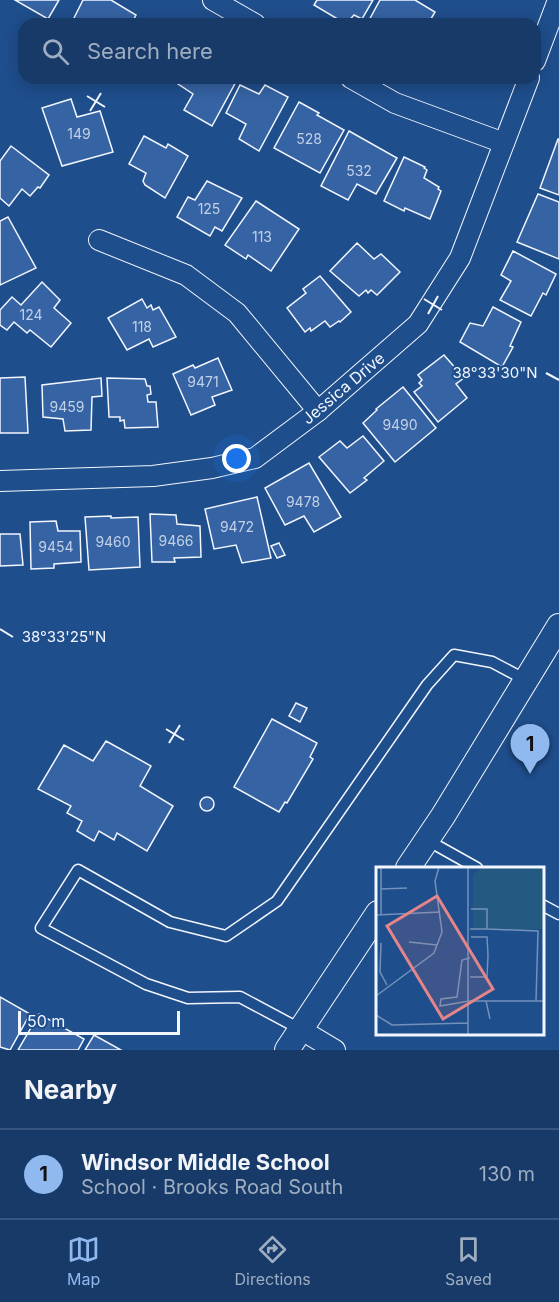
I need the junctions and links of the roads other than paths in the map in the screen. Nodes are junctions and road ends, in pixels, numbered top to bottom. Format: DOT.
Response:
graph roads {
  1 [pos="213,0"];
  2 [pos="558,0"];
  3 [pos="244,18"];
  4 [pos="541,45"];
  5 [pos="362,84"];
  6 [pos="527,84"];
  7 [pos="504,143"];
  8 [pos="99,240"];
  9 [pos="318,411"];
  10 [pos="0,481"];
  11 [pos="559,626"];
  12 [pos="526,680"];
  13 [pos="427,840"];
  14 [pos="409,867"];
  15 [pos="475,867"];
  16 [pos="544,906"];
  17 [pos="559,914"];
  18 [pos="376,917"];
  19 [pos="300,1029"];
  20 [pos="287,1050"];
  21 [pos="335,1050"];
  1 -- 3 [label="street"];
  2 -- 4 [label="street"];
  5 -- 7 [label="street"];
  6 -- 7 [label="street, Jessica Drive"];
  7 -- 9 [label="street, Jessica Drive"];
  8 -- 9 [label="street"];
  9 -- 10 [label="street, Jessica Drive"];
  11 -- 12 [label="street"];
  12 -- 13 [label="street"];
  12 -- 19 [label="lane"];
  13 -- 14 [label="street"];
  13 -- 15 [label="lane"];
  16 -- 17 [label="lane"];
  18 -- 19 [label="street"];
  19 -- 20 [label="street"];
  19 -- 21 [label="street"];
}
